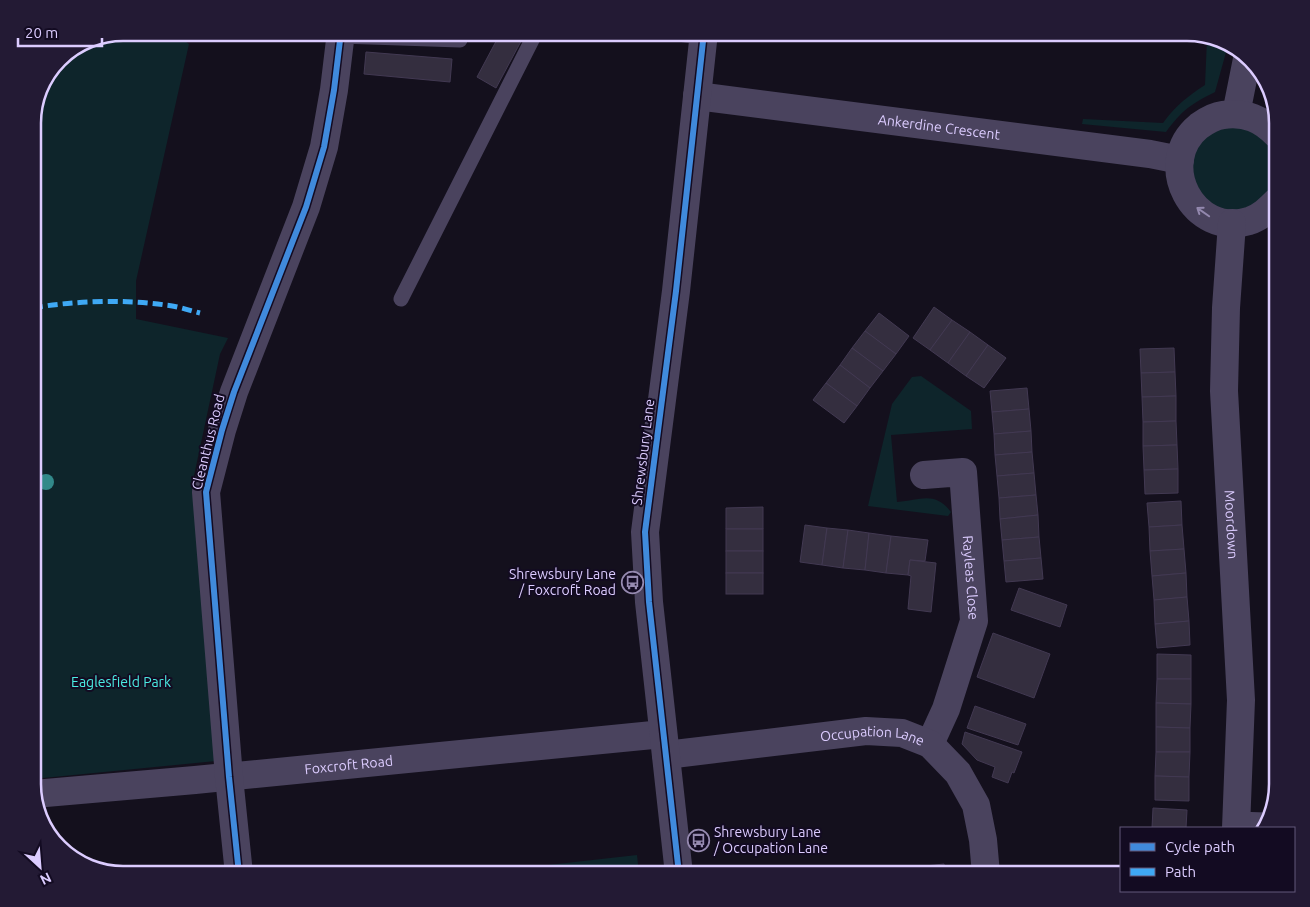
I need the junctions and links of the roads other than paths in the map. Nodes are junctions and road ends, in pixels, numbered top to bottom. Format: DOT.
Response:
graph roads {
  1 [pos="339,41"];
  2 [pos="531,41"];
  3 [pos="703,41"];
  4 [pos="1246,66"];
  5 [pos="697,96"];
  6 [pos="1236,114"];
  7 [pos="1269,127"];
  8 [pos="1180,160"];
  9 [pos="1269,209"];
  10 [pos="1232,223"];
  11 [pos="401,299"];
  12 [pos="924,475"];
  13 [pos="930,744"];
  14 [pos="665,745"];
  15 [pos="229,776"];
  16 [pos="42,793"];
  17 [pos="1260,821"];
  18 [pos="1236,824"];
  19 [pos="238,866"];
  20 [pos="678,866"];
  21 [pos="985,866"];
  1 -- 15 [label="street, Cleanthus Road"];
  2 -- 11 [label="lane"];
  3 -- 5 [label="street, Shrewsbury Lane"];
  4 -- 6 [label="street"];
  5 -- 8 [label="street, Ankerdine Crescent"];
  5 -- 14 [label="street, Shrewsbury Lane"];
  6 -- 7 [label="street"];
  6 -- 8 [label="street"];
  10 -- 8 [label="street, one-way"];
  9 -- 10 [label="street"];
  10 -- 18 [label="street, Moordown"];
  12 -- 13 [label="street, Rayleas Close"];
  13 -- 14 [label="street, Occupation Lane"];
  13 -- 21 [label="street, Occupation Lane"];
  14 -- 15 [label="street, Foxcroft Road"];
  14 -- 20 [label="street, Shrewsbury Lane"];
  15 -- 16 [label="street, Foxcroft Road"];
  15 -- 19 [label="street, Cleanthus Road"];
  17 -- 18 [label="lane"];
}
